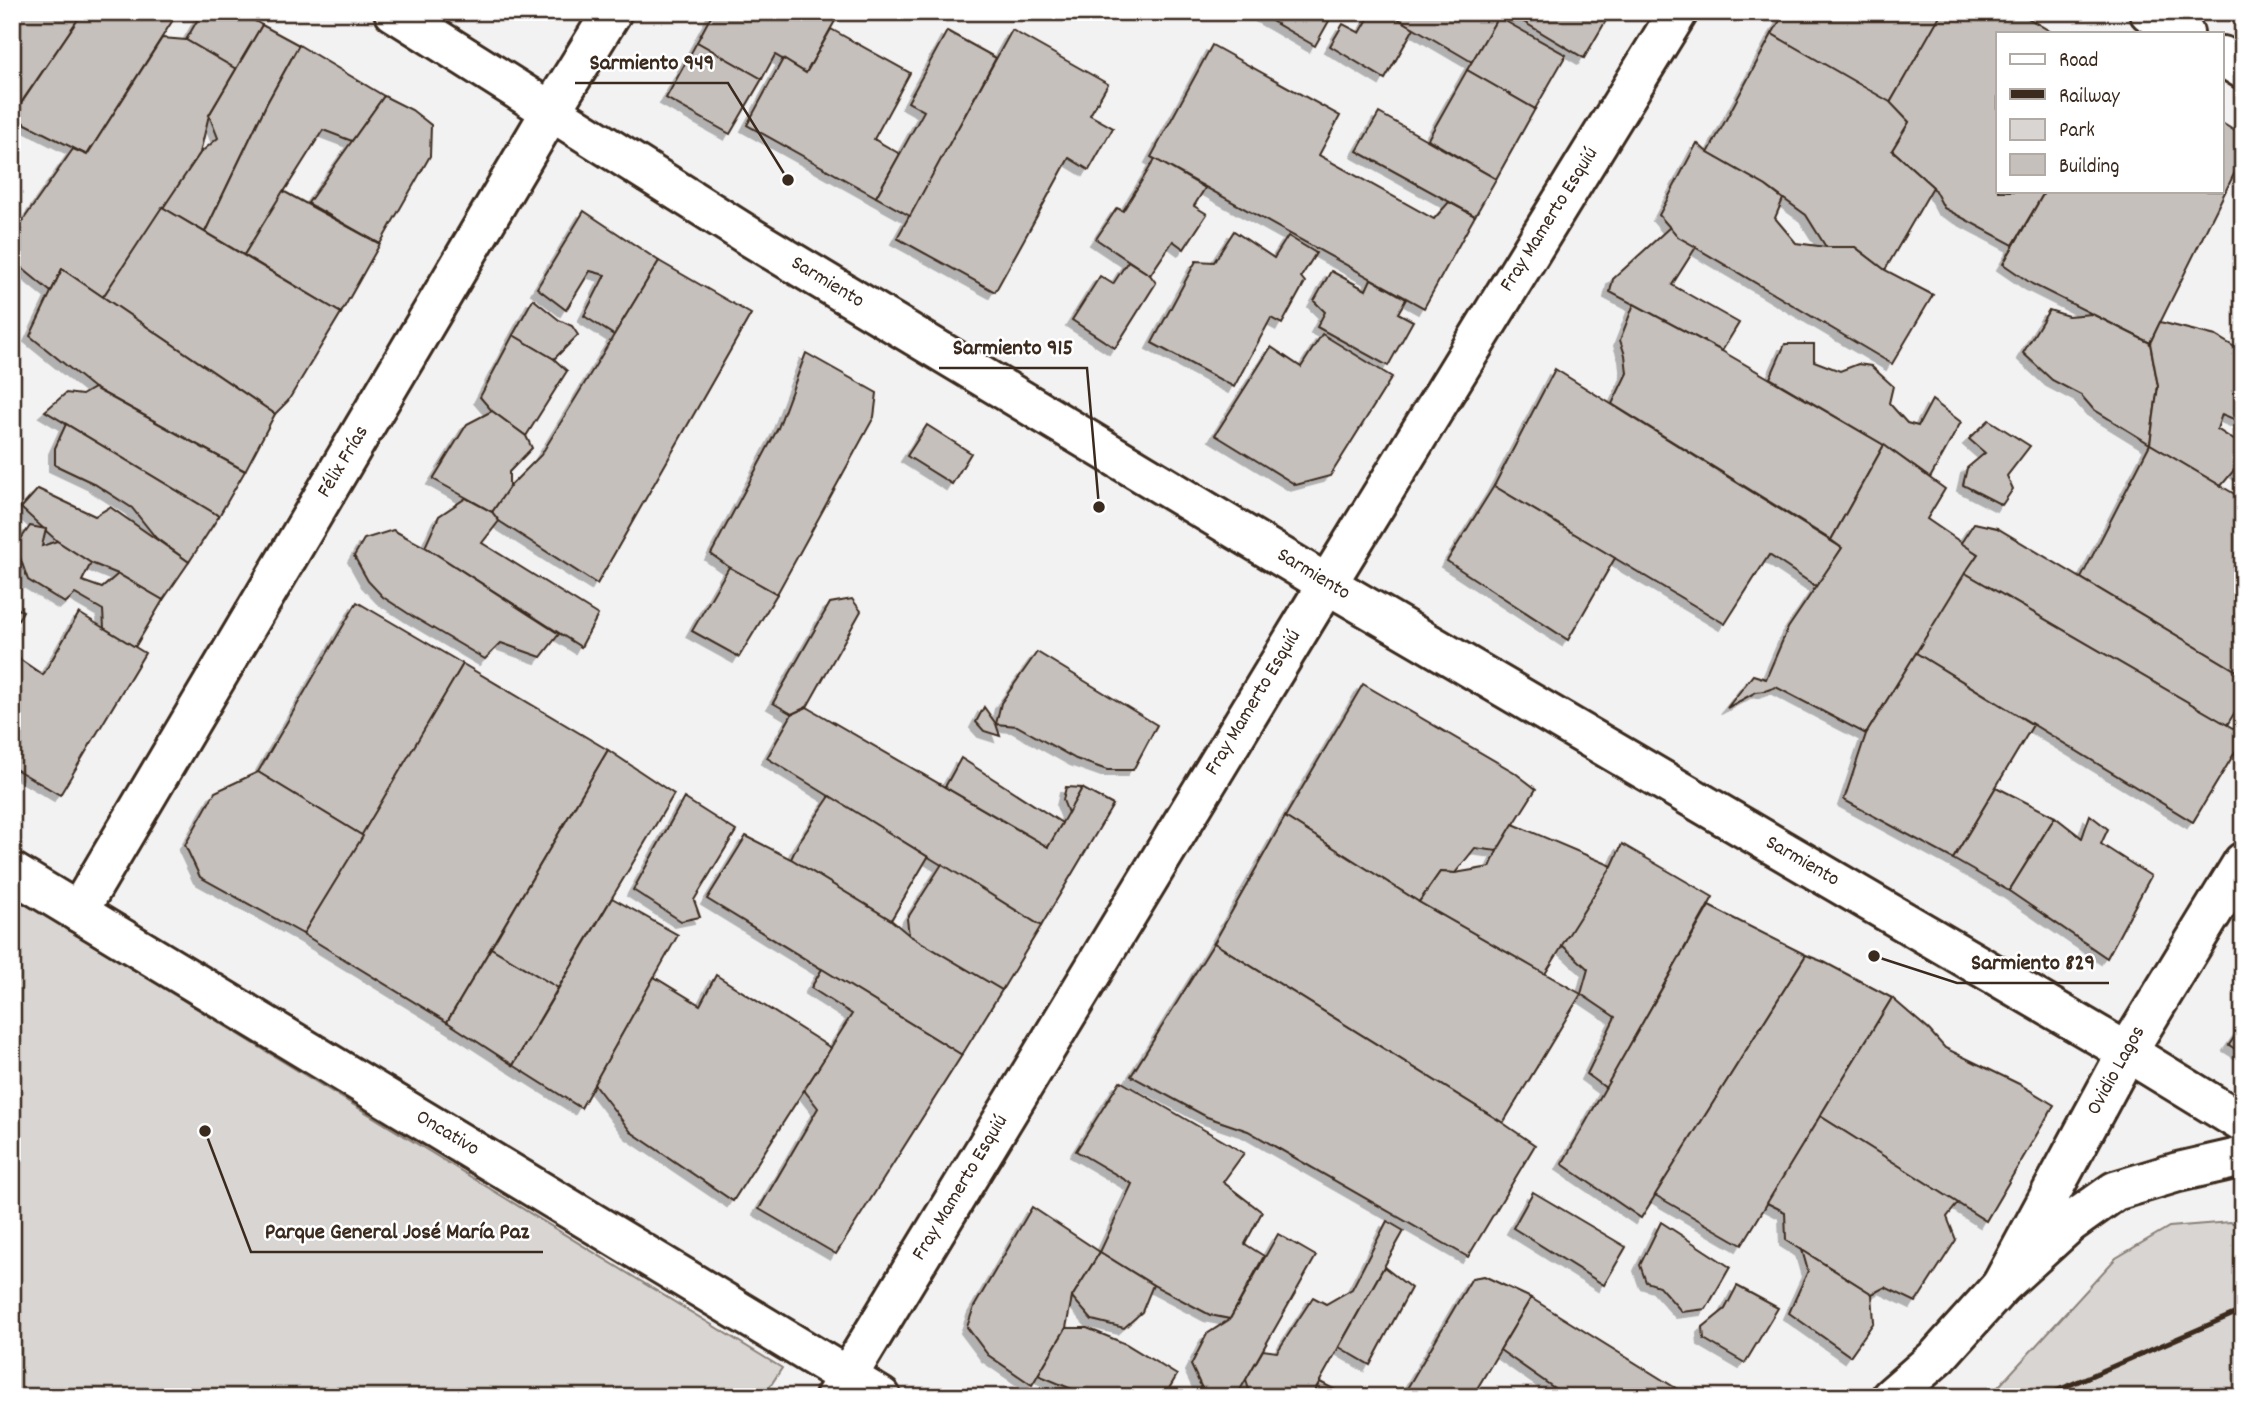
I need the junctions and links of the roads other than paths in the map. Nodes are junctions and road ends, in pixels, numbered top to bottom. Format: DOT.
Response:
graph roads {
  1 [pos="394,12"];
  2 [pos="612,12"];
  3 [pos="1678,12"];
  4 [pos="2149,12"];
  5 [pos="2182,32"];
  6 [pos="2224,57"];
  7 [pos="2243,69"];
  8 [pos="551,111"];
  9 [pos="1327,584"];
  10 [pos="2243,862"];
  11 [pos="12,872"];
  12 [pos="78,912"];
  13 [pos="2127,1052"];
  14 [pos="2243,1123"];
  15 [pos="2243,1157"];
  16 [pos="2001,1286"];
  17 [pos="841,1386"];
  18 [pos="881,1397"];
  19 [pos="1891,1397"];
  1 -- 8 [label="street, Sarmiento"];
  2 -- 8 [label="street, Félix Frías"];
  3 -- 9 [label="street, Fray Mamerto Esquiú"];
  4 -- 5 [label="street"];
  6 -- 7 [label="street"];
  8 -- 9 [label="street, Sarmiento"];
  8 -- 12 [label="street, Félix Frías"];
  9 -- 13 [label="street, Sarmiento"];
  9 -- 17 [label="street, Fray Mamerto Esquiú"];
  10 -- 13 [label="street, Ovidio Lagos"];
  11 -- 12 [label="street, Oncativo"];
  12 -- 17 [label="street, Oncativo"];
  13 -- 14 [label="street, Sarmiento"];
  13 -- 16 [label="street, Ovidio Lagos"];
  15 -- 16 [label="street, Ovidio Lagos"];
  16 -- 19 [label="street, Ovidio Lagos"];
  17 -- 18 [label="street, Oncativo"];
}
